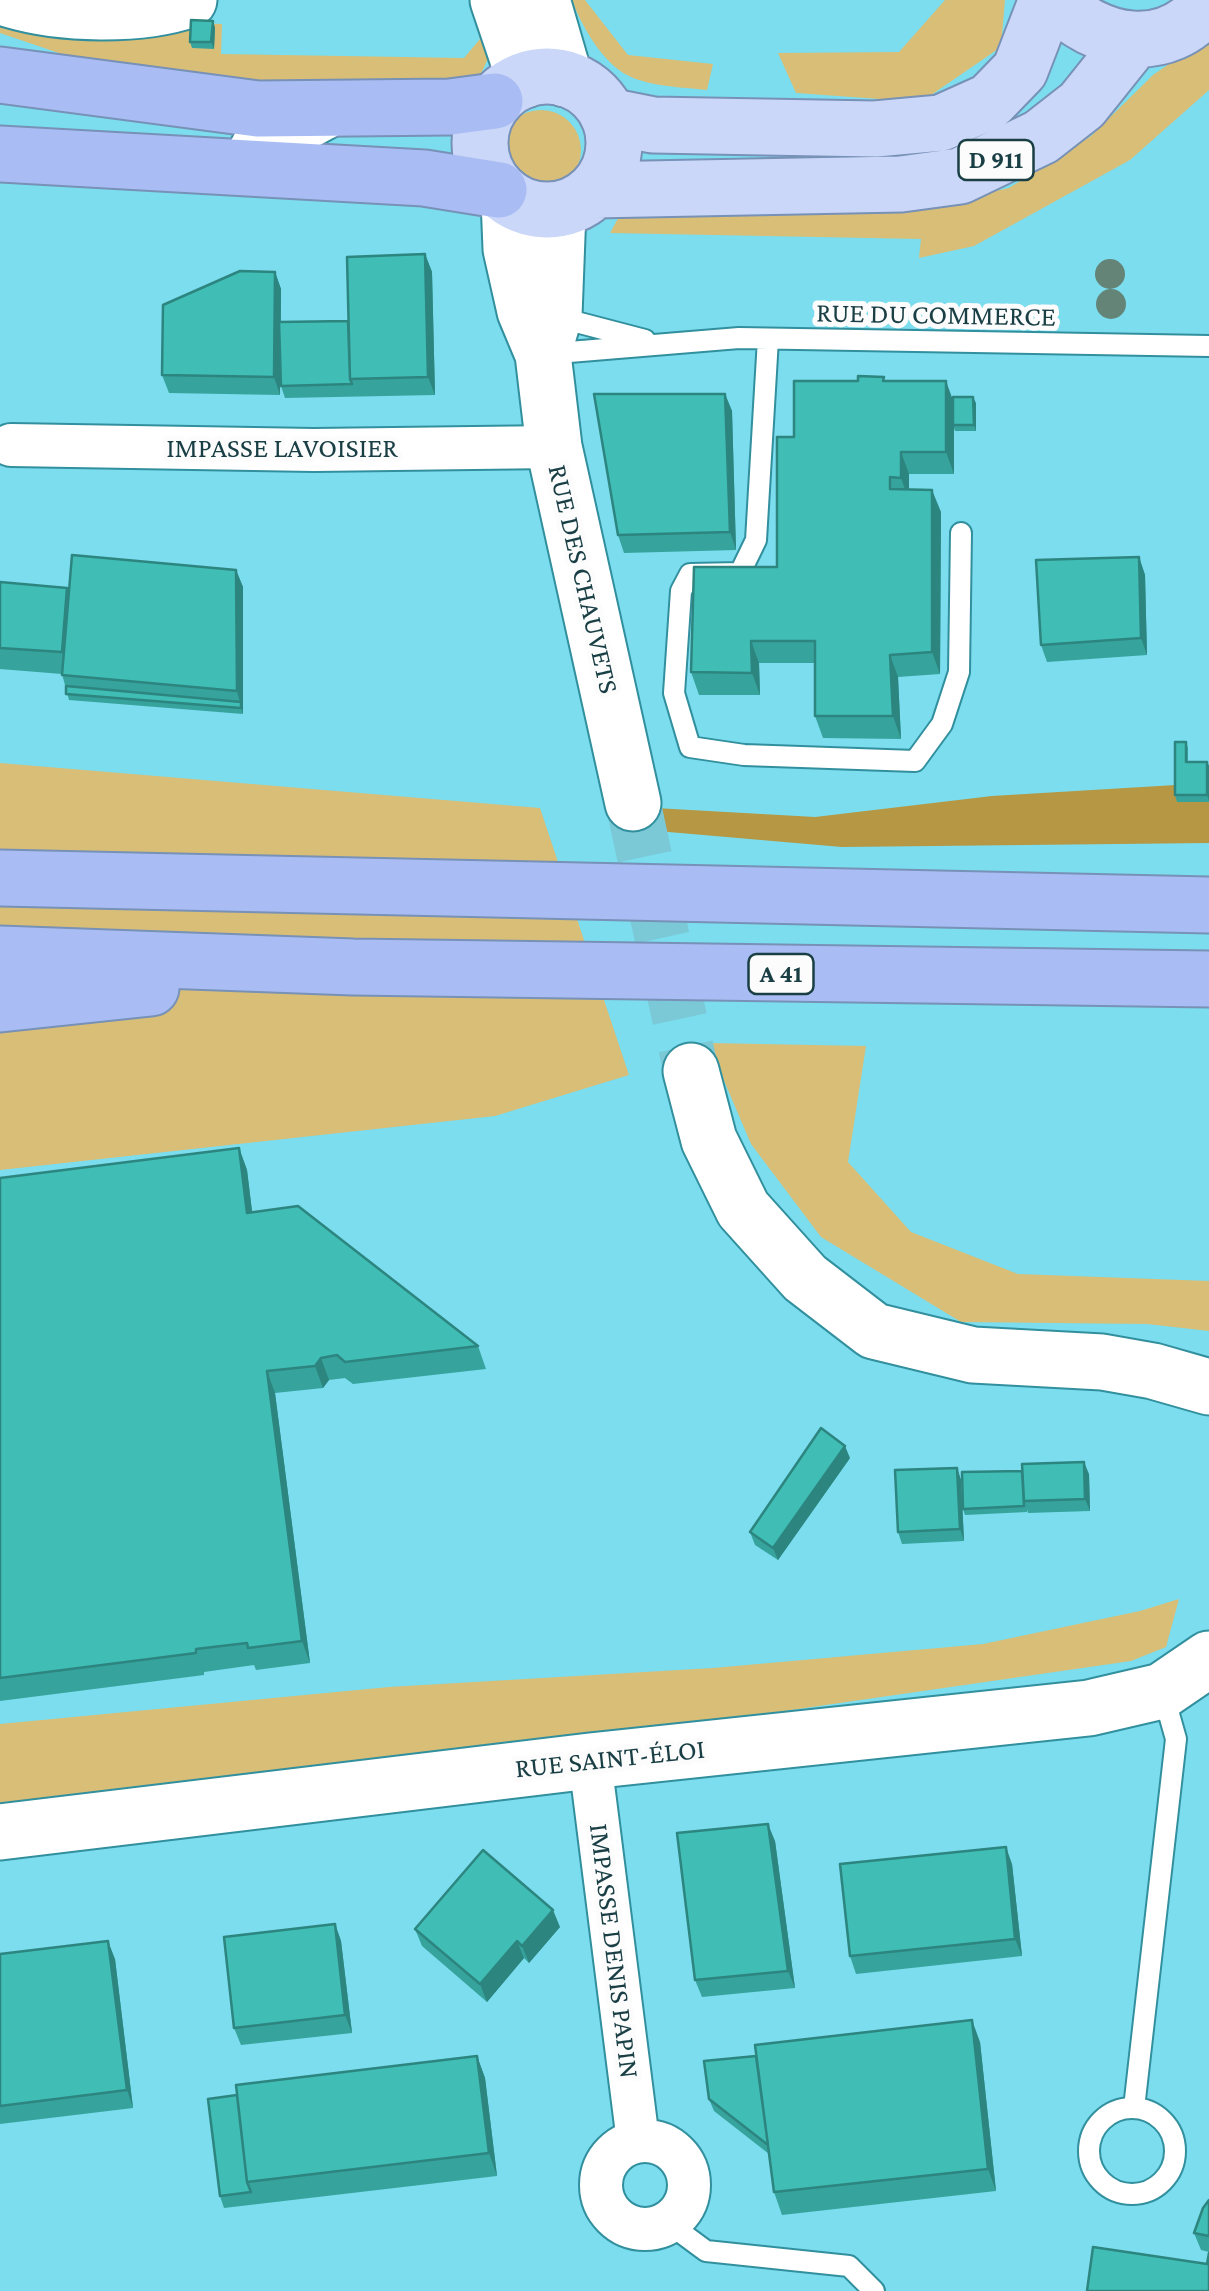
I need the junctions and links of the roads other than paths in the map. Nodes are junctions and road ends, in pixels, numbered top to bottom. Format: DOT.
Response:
graph roads {
  1 [pos="189,0"];
  2 [pos="498,0"];
  3 [pos="542,0"];
  4 [pos="1050,0"];
  5 [pos="24,2"];
  6 [pos="1207,9"];
  7 [pos="1134,40"];
  8 [pos="0,74"];
  9 [pos="528,87"];
  10 [pos="364,110"];
  11 [pos="608,116"];
  12 [pos="0,154"];
  13 [pos="228,167"];
  14 [pos="540,197"];
  15 [pos="549,335"];
  16 [pos="768,338"];
  17 [pos="661,344"];
  18 [pos="1209,346"];
  19 [pos="5,446"];
  20 [pos="554,447"];
  21 [pos="961,533"];
  22 [pos="633,803"];
  23 [pos="0,874"];
  24 [pos="1209,905"];
  25 [pos="0,954"];
  26 [pos="353,967"];
  27 [pos="1209,979"];
  28 [pos="0,1004"];
  29 [pos="691,1071"];
  30 [pos="1209,1387"];
  31 [pos="1209,1659"];
  32 [pos="1162,1691"];
  33 [pos="590,1761"];
  34 [pos="0,1832"];
  35 [pos="1134,2108"];
  36 [pos="638,2142"];
  37 [pos="668,2222"];
  38 [pos="874,2291"];
  1 -- 5 [label="main road"];
  2 -- 9 [label="main road"];
  3 -- 9 [label="main road"];
  4 -- 7 [label="main road"];
  4 -- 11 [label="main road, D 911"];
  6 -- 7 [label="main road"];
  7 -- 14 [label="main road, D 911"];
  8 -- 10 [label="highway"];
  9 -- 10 [label="highway"];
  9 -- 11 [label="main road"];
  9 -- 14 [label="main road"];
  10 -- 13 [label="lane"];
  11 -- 14 [label="main road"];
  12 -- 13 [label="highway"];
  13 -- 14 [label="highway"];
  14 -- 15 [label="main road, RUE DES CHAUVETS"];
  15 -- 17 [label="lane, RUE DU COMMERCE"];
  15 -- 17 [label="lane, RUE DU COMMERCE"];
  15 -- 20 [label="main road, RUE DES CHAUVETS"];
  16 -- 17 [label="lane, RUE DU COMMERCE"];
  16 -- 18 [label="lane, RUE DU COMMERCE"];
  16 -- 21 [label="lane"];
  19 -- 20 [label="street, IMPASSE LAVOISIER"];
  20 -- 22 [label="main road, RUE DES CHAUVETS"];
  23 -- 24 [label="highway"];
  25 -- 26 [label="highway, A 41"];
  26 -- 27 [label="highway, A 41"];
  26 -- 28 [label="highway"];
  29 -- 30 [label="main road"];
  31 -- 32 [label="main road, RUE SAINT-ÉLOI"];
  32 -- 33 [label="main road, RUE SAINT-ÉLOI"];
  32 -- 35 [label="lane"];
  33 -- 34 [label="main road, RUE SAINT-ÉLOI"];
  33 -- 36 [label="street, IMPASSE DENIS PAPIN"];
  35 -- 35 [label="lane"];
  36 -- 37 [label="street"];
  36 -- 37 [label="street"];
  37 -- 38 [label="lane"];
}
